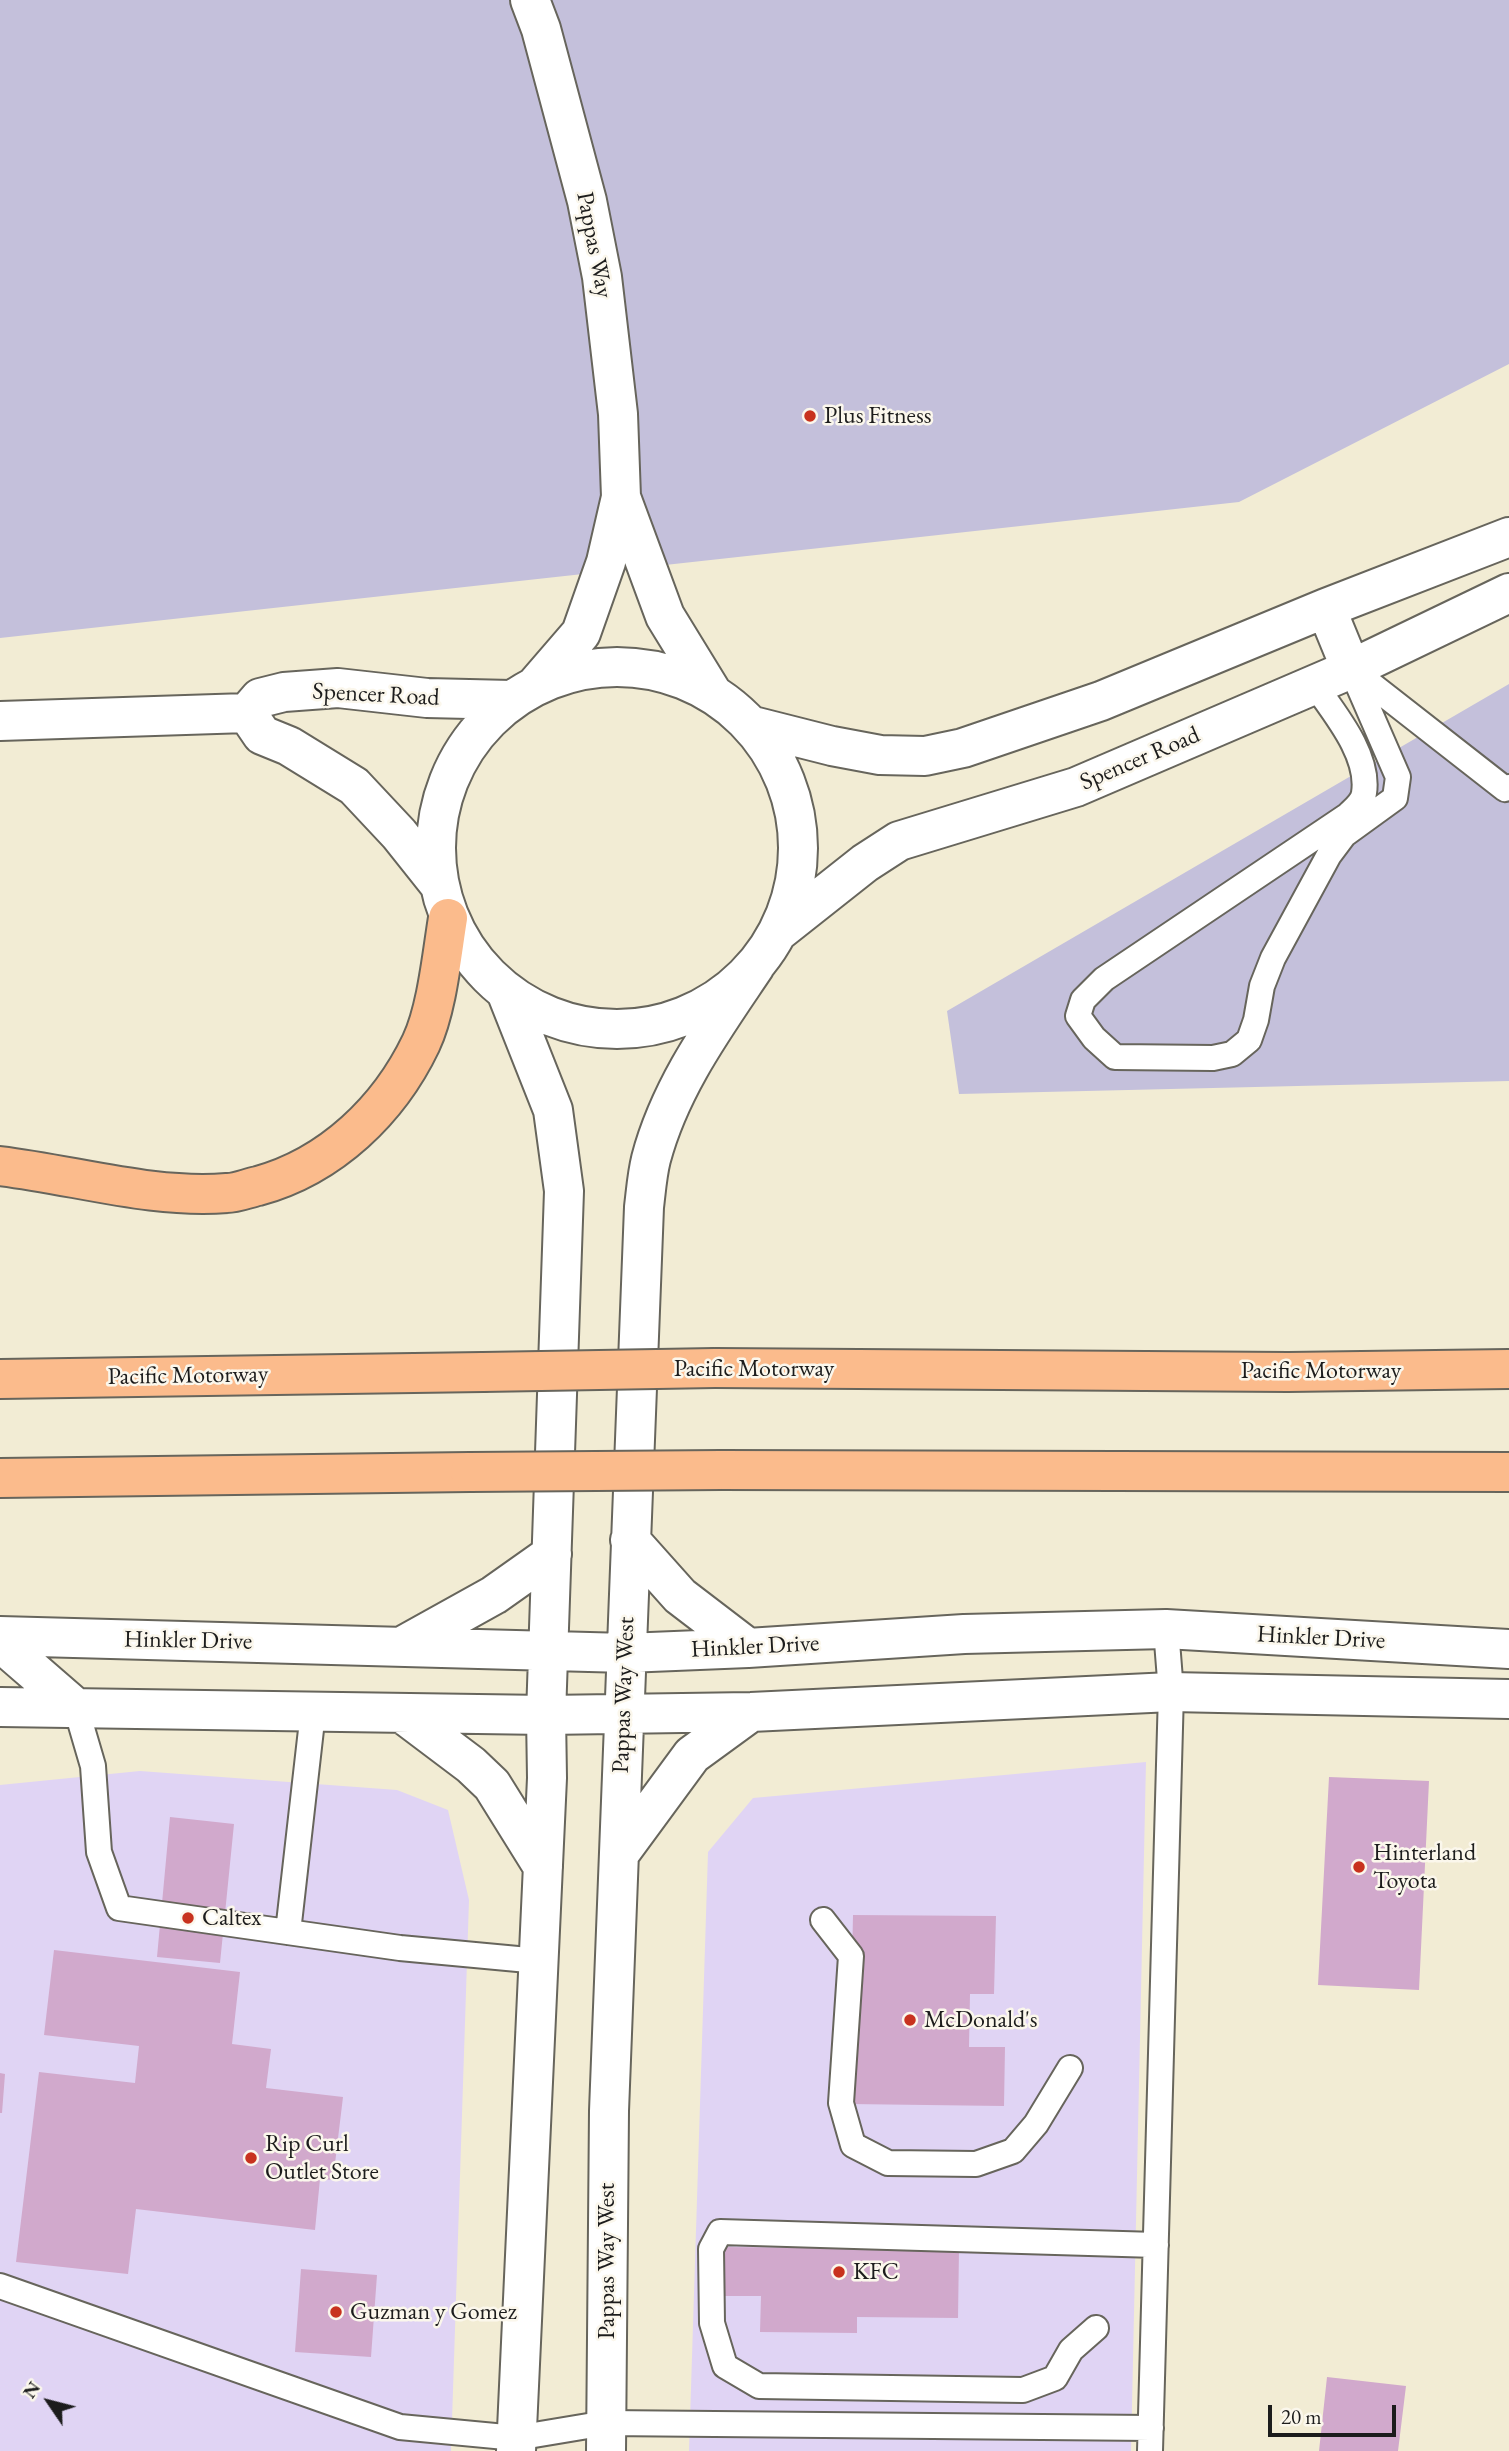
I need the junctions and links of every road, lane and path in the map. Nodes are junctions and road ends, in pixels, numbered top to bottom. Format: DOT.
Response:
graph roads {
  1 [pos="530,0"];
  2 [pos="621,497"];
  3 [pos="1509,537"];
  4 [pos="1509,593"];
  5 [pos="1326,608"];
  6 [pos="1351,668"];
  7 [pos="1314,684"];
  8 [pos="711,691"];
  9 [pos="524,692"];
  10 [pos="247,713"];
  11 [pos="0,721"];
  12 [pos="753,726"];
  13 [pos="1509,787"];
  14 [pos="443,901"];
  15 [pos="779,931"];
  16 [pos="755,966"];
  17 [pos="507,995"];
  18 [pos="0,1166"];
  19 [pos="1509,1369"];
  20 [pos="0,1379"];
  21 [pos="1509,1472"];
  22 [pos="0,1478"];
  23 [pos="630,1540"];
  24 [pos="552,1554"];
  25 [pos="1166,1629"];
  26 [pos="0,1636"];
  27 [pos="0,1642"];
  28 [pos="401,1647"];
  29 [pos="748,1648"];
  30 [pos="1509,1649"];
  31 [pos="548,1650"];
  32 [pos="625,1653"];
  33 [pos="1171,1692"];
  34 [pos="1509,1699"];
  35 [pos="0,1707"];
  36 [pos="76,1708"];
  37 [pos="313,1712"];
  38 [pos="751,1712"];
  39 [pos="402,1713"];
  40 [pos="623,1714"];
  41 [pos="546,1715"];
  42 [pos="620,1853"];
  43 [pos="543,1867"];
  44 [pos="823,1920"];
  45 [pos="288,1932"];
  46 [pos="539,1961"];
  47 [pos="1070,2068"];
  48 [pos="1156,2245"];
  49 [pos="0,2286"];
  50 [pos="1096,2328"];
  51 [pos="606,2437"];
  52 [pos="1151,2439"];
  53 [pos="516,2444"];
  1 -- 2 [label="street, Pappas Way"];
  2 -- 8 [label="street, Pappas Way"];
  2 -- 9 [label="street, Pappas Way"];
  3 -- 5 [label="street"];
  4 -- 6 [label="street, Spencer Road"];
  5 -- 6 [label="street"];
  5 -- 12 [label="street"];
  6 -- 7 [label="street, Spencer Road"];
  6 -- 7 [label="lane"];
  6 -- 13 [label="lane"];
  7 -- 15 [label="street, Spencer Road"];
  8 -- 9 [label="street"];
  8 -- 12 [label="street"];
  9 -- 10 [label="street, Spencer Road"];
  9 -- 14 [label="street, Pappas Way"];
  10 -- 11 [label="street"];
  10 -- 14 [label="street"];
  12 -- 15 [label="street"];
  14 -- 17 [label="street"];
  14 -- 18 [label="highway"];
  15 -- 16 [label="street"];
  16 -- 17 [label="street"];
  16 -- 23 [label="street, Pappas Way West"];
  17 -- 24 [label="street"];
  19 -- 20 [label="highway, Pacific Motorway, bridge"];
  21 -- 22 [label="highway, bridge"];
  23 -- 29 [label="street"];
  23 -- 32 [label="street, Pappas Way West"];
  24 -- 28 [label="street"];
  24 -- 31 [label="street"];
  25 -- 29 [label="street, Hinkler Drive"];
  25 -- 30 [label="street, Hinkler Drive"];
  25 -- 33 [label="lane"];
  26 -- 28 [label="street, Hinkler Drive"];
  27 -- 36 [label="street"];
  28 -- 31 [label="street, Hinkler Drive"];
  29 -- 32 [label="street, Hinkler Drive"];
  31 -- 32 [label="street, Hinkler Drive"];
  31 -- 41 [label="street"];
  32 -- 40 [label="street, Pappas Way West"];
  33 -- 34 [label="street"];
  33 -- 38 [label="street"];
  33 -- 48 [label="lane"];
  35 -- 36 [label="street"];
  36 -- 37 [label="street"];
  36 -- 45 [label="lane"];
  37 -- 39 [label="street"];
  37 -- 45 [label="lane"];
  38 -- 40 [label="street"];
  38 -- 42 [label="street"];
  39 -- 41 [label="street"];
  39 -- 43 [label="street"];
  40 -- 41 [label="street"];
  40 -- 42 [label="street, Pappas Way West"];
  41 -- 43 [label="street"];
  42 -- 51 [label="street, Pappas Way West"];
  43 -- 46 [label="street"];
  44 -- 47 [label="lane"];
  45 -- 46 [label="lane"];
  46 -- 53 [label="street"];
  48 -- 50 [label="lane"];
  48 -- 52 [label="lane"];
  49 -- 53 [label="lane"];
  51 -- 52 [label="lane"];
  51 -- 53 [label="lane"];
}
